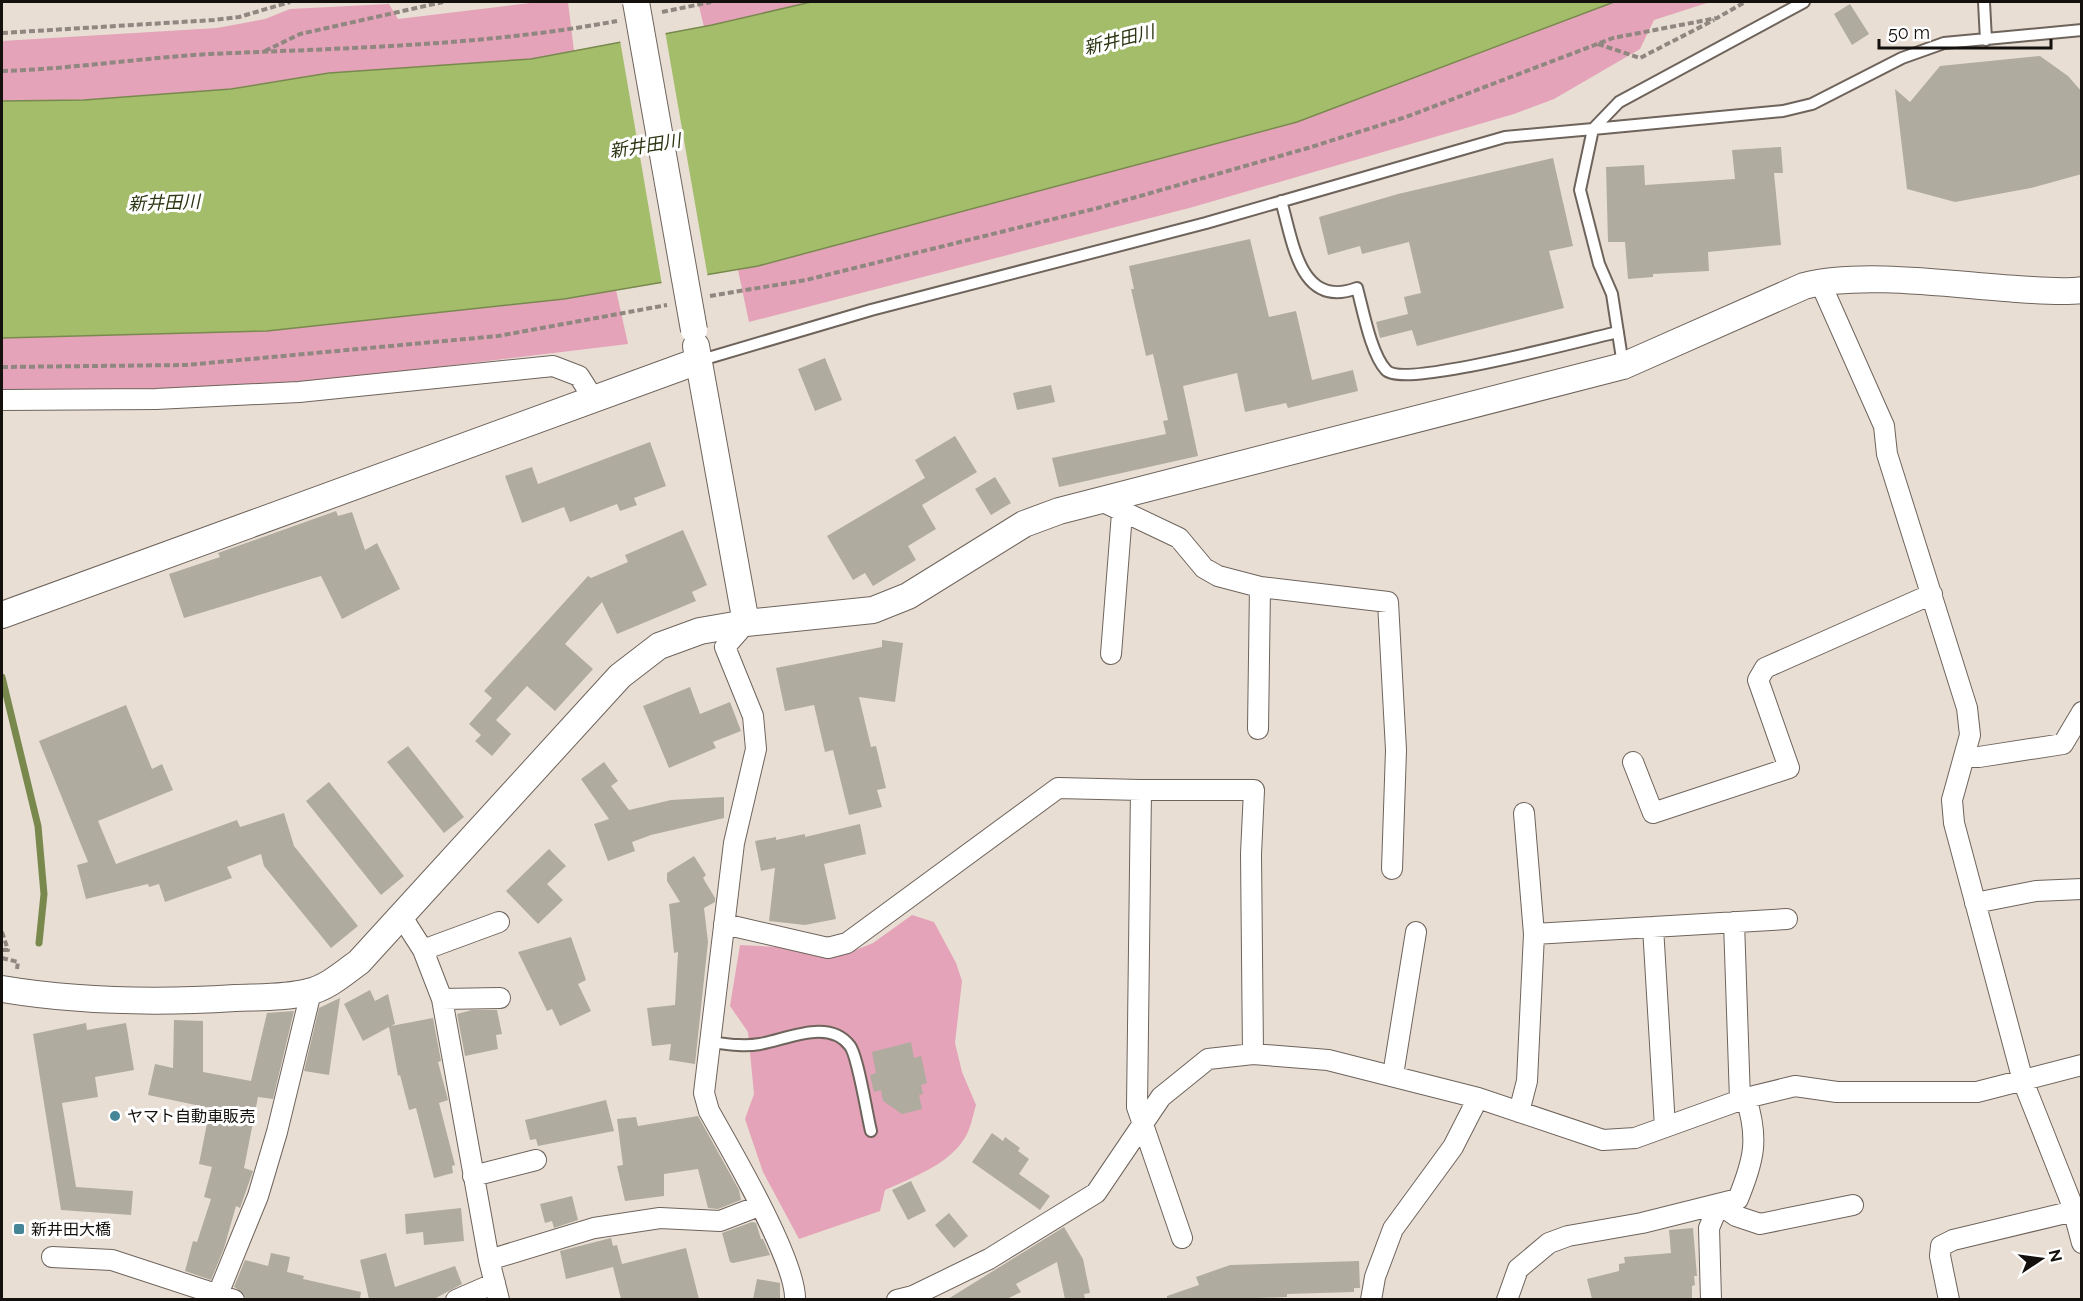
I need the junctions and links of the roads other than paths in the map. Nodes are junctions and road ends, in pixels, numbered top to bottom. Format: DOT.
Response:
graph roads {
  1 [pos="1804,2"];
  2 [pos="1984,2"];
  3 [pos="638,12"];
  4 [pos="2082,30"];
  5 [pos="1986,40"];
  6 [pos="1593,129"];
  7 [pos="1281,201"];
  8 [pos="1820,282"];
  9 [pos="2082,290"];
  10 [pos="1618,332"];
  11 [pos="698,361"];
  12 [pos="1623,366"];
  13 [pos="593,398"];
  14 [pos="2,400"];
  15 [pos="1097,499"];
  16 [pos="1122,513"];
  17 [pos="1260,587"];
  18 [pos="1932,594"];
  19 [pos="2,615"];
  20 [pos="746,623"];
  21 [pos="1111,654"];
  22 [pos="2082,712"];
  23 [pos="1258,729"];
  24 [pos="1964,757"];
  25 [pos="1633,762"];
  26 [pos="1141,790"];
  27 [pos="1524,813"];
  28 [pos="1392,869"];
  29 [pos="2082,890"];
  30 [pos="1975,903"];
  31 [pos="402,917"];
  32 [pos="1787,919"];
  33 [pos="499,922"];
  34 [pos="1734,922"];
  35 [pos="724,924"];
  36 [pos="1653,927"];
  37 [pos="1416,932"];
  38 [pos="1534,934"];
  39 [pos="423,950"];
  40 [pos="9,981"];
  41 [pos="311,992"];
  42 [pos="500,998"];
  43 [pos="442,999"];
  44 [pos="709,1042"];
  45 [pos="1253,1053"];
  46 [pos="2082,1065"];
  47 [pos="1393,1076"];
  48 [pos="2023,1081"];
  49 [pos="1478,1098"];
  50 [pos="1743,1099"];
  51 [pos="1519,1112"];
  52 [pos="1143,1123"];
  53 [pos="1665,1127"];
  54 [pos="871,1131"];
  55 [pos="536,1160"];
  56 [pos="474,1176"];
  57 [pos="1719,1204"];
  58 [pos="1853,1205"];
  59 [pos="759,1206"];
  60 [pos="2074,1211"];
  61 [pos="1182,1238"];
  62 [pos="2082,1243"];
  63 [pos="52,1257"];
  64 [pos="489,1260"];
  65 [pos="497,1291"];
  66 [pos="226,1297"];
  67 [pos="456,1299"];
  68 [pos="795,1299"];
  69 [pos="897,1299"];
  70 [pos="1371,1299"];
  71 [pos="1507,1299"];
  72 [pos="1711,1299"];
  73 [pos="1949,1299"];
  1 -- 6 [label="lane"];
  2 -- 5 [label="lane"];
  3 -- 11 [label="street, bridge"];
  4 -- 5 [label="lane"];
  5 -- 6 [label="lane"];
  6 -- 7 [label="lane"];
  6 -- 10 [label="lane"];
  7 -- 10 [label="lane"];
  7 -- 11 [label="lane"];
  8 -- 9 [label="street"];
  8 -- 12 [label="street"];
  8 -- 18 [label="street"];
  10 -- 12 [label="lane"];
  11 -- 13 [label="street"];
  11 -- 20 [label="street"];
  12 -- 15 [label="street"];
  13 -- 14 [label="street"];
  13 -- 19 [label="street"];
  15 -- 16 [label="street"];
  15 -- 20 [label="street"];
  16 -- 17 [label="street"];
  16 -- 21 [label="street"];
  17 -- 23 [label="street"];
  17 -- 28 [label="street"];
  18 -- 24 [label="street"];
  18 -- 25 [label="street"];
  20 -- 31 [label="street"];
  20 -- 35 [label="street"];
  22 -- 24 [label="street"];
  24 -- 30 [label="street"];
  26 -- 35 [label="street"];
  26 -- 45 [label="street"];
  26 -- 52 [label="street"];
  27 -- 38 [label="street"];
  29 -- 30 [label="street"];
  30 -- 48 [label="street"];
  31 -- 39 [label="street"];
  31 -- 41 [label="street"];
  32 -- 34 [label="street"];
  33 -- 39 [label="street"];
  34 -- 36 [label="street"];
  34 -- 50 [label="street"];
  35 -- 44 [label="street"];
  36 -- 38 [label="street"];
  36 -- 53 [label="street"];
  37 -- 47 [label="street"];
  38 -- 51 [label="street"];
  39 -- 43 [label="street"];
  40 -- 41 [label="street"];
  41 -- 66 [label="street"];
  42 -- 43 [label="street"];
  43 -- 56 [label="street"];
  44 -- 54 [label="lane"];
  44 -- 59 [label="street"];
  45 -- 47 [label="street"];
  45 -- 52 [label="street"];
  46 -- 48 [label="street"];
  47 -- 49 [label="street"];
  48 -- 50 [label="street"];
  48 -- 60 [label="street"];
  49 -- 51 [label="street"];
  49 -- 70 [label="street"];
  50 -- 53 [label="street"];
  50 -- 57 [label="street"];
  51 -- 53 [label="street"];
  52 -- 61 [label="street"];
  52 -- 69 [label="street"];
  55 -- 56 [label="street"];
  56 -- 64 [label="street"];
  57 -- 58 [label="street"];
  57 -- 71 [label="street"];
  57 -- 72 [label="street"];
  59 -- 64 [label="street"];
  59 -- 68 [label="street"];
  60 -- 62 [label="street"];
  60 -- 73 [label="street"];
  63 -- 66 [label="street"];
  64 -- 65 [label="street"];
  65 -- 67 [label="street"];
}
